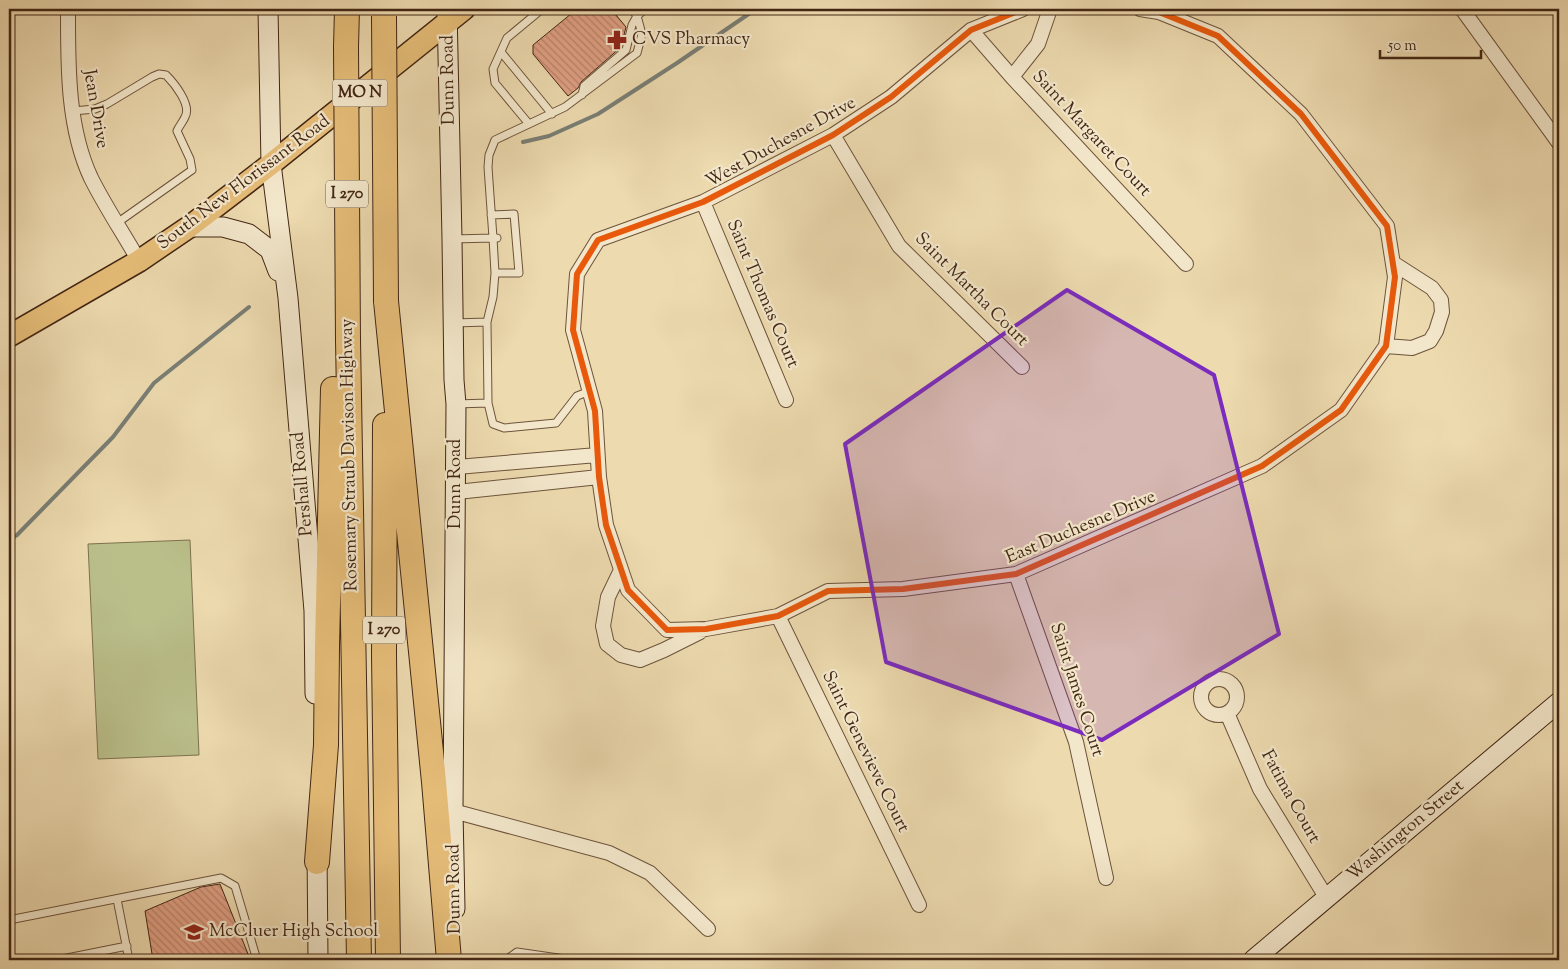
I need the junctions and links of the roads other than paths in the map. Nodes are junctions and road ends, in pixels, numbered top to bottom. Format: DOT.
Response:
graph roads {
  1 [pos="68,9"];
  2 [pos="268,9"];
  3 [pos="347,9"];
  4 [pos="542,9"];
  5 [pos="632,9"];
  6 [pos="645,9"];
  7 [pos="1023,9"];
  8 [pos="1050,9"];
  9 [pos="1140,9"];
  10 [pos="1462,9"];
  11 [pos="384,12"];
  12 [pos="453,13"];
  13 [pos="637,16"];
  14 [pos="971,30"];
  15 [pos="501,52"];
  16 [pos="1012,76"];
  17 [pos="582,95"];
  18 [pos="73,111"];
  19 [pos="552,114"];
  20 [pos="530,124"];
  21 [pos="833,135"];
  22 [pos="1559,143"];
  23 [pos="271,164"];
  24 [pos="703,202"];
  25 [pos="491,215"];
  26 [pos="117,223"];
  27 [pos="189,227"];
  28 [pos="495,238"];
  29 [pos="452,239"];
  30 [pos="139,261"];
  31 [pos="1186,264"];
  32 [pos="1393,264"];
  33 [pos="495,273"];
  34 [pos="288,298"];
  35 [pos="386,300"];
  36 [pos="487,322"];
  37 [pos="454,323"];
  38 [pos="9,336"];
  39 [pos="348,340"];
  40 [pos="1386,346"];
  41 [pos="1022,367"];
  42 [pos="590,391"];
  43 [pos="786,400"];
  44 [pos="488,403"];
  45 [pos="456,404"];
  46 [pos="598,455"];
  47 [pos="457,467"];
  48 [pos="599,477"];
  49 [pos="457,492"];
  50 [pos="621,570"];
  51 [pos="1016,574"];
  52 [pos="778,616"];
  53 [pos="706,629"];
  54 [pos="1559,702"];
  55 [pos="1227,713"];
  56 [pos="453,811"];
  57 [pos="317,862"];
  58 [pos="1106,878"];
  59 [pos="1326,897"];
  60 [pos="118,898"];
  61 [pos="920,905"];
  62 [pos="9,920"];
  63 [pos="708,929"];
  64 [pos="127,946"];
  65 [pos="57,960"];
  66 [pos="129,960"];
  67 [pos="256,960"];
  68 [pos="318,960"];
  69 [pos="359,960"];
  70 [pos="388,960"];
  71 [pos="448,960"];
  72 [pos="456,960"];
  73 [pos="510,960"];
  74 [pos="572,960"];
  75 [pos="1253,960"];
  1 -- 18 [label="street, Jean Drive"];
  2 -- 23 [label="street, Pershall Road"];
  3 -- 39 [label="highway, Rosemary Straub Davison Highway / I 270, bridge"];
  4 -- 15 [label="lane"];
  5 -- 13 [label="lane"];
  6 -- 13 [label="lane"];
  7 -- 14 [label="street, West Duchesne Drive"];
  8 -- 16 [label="street"];
  9 -- 32 [label="street"];
  10 -- 22 [label="street"];
  11 -- 35 [label="highway, Rosemary Straub Davison Highway / I 270, bridge"];
  12 -- 23 [label="main road, South New Florissant Road / MO N"];
  12 -- 29 [label="street, Dunn Road"];
  13 -- 17 [label="lane"];
  13 -- 17 [label="lane"];
  14 -- 16 [label="street, Saint Margaret Court"];
  14 -- 21 [label="street, West Duchesne Drive"];
  15 -- 19 [label="lane"];
  15 -- 20 [label="lane"];
  16 -- 31 [label="street, Saint Margaret Court"];
  17 -- 19 [label="lane"];
  18 -- 26 [label="street, Jean Drive"];
  18 -- 26 [label="lane"];
  19 -- 20 [label="lane"];
  20 -- 25 [label="lane"];
  21 -- 24 [label="street, West Duchesne Drive"];
  21 -- 41 [label="street, Saint Martha Court"];
  23 -- 27 [label="main road, South New Florissant Road / MO N"];
  23 -- 34 [label="street, Pershall Road"];
  24 -- 42 [label="street, West Duchesne Drive"];
  24 -- 43 [label="street, Saint Thomas Court"];
  25 -- 28 [label="lane"];
  25 -- 33 [label="lane"];
  26 -- 30 [label="street, Jean Drive"];
  27 -- 30 [label="main road, South New Florissant Road / MO N"];
  27 -- 34 [label="street"];
  28 -- 29 [label="lane"];
  28 -- 33 [label="lane"];
  29 -- 37 [label="street, Dunn Road"];
  30 -- 38 [label="main road, South New Florissant Road / MO N"];
  32 -- 40 [label="street"];
  32 -- 40 [label="street"];
  33 -- 36 [label="lane"];
  34 -- 57 [label="street, Pershall Road"];
  35 -- 70 [label="highway, Rosemary Straub Davison Highway / I 270"];
  35 -- 71 [label="highway"];
  36 -- 37 [label="lane"];
  36 -- 44 [label="lane"];
  37 -- 45 [label="street, Dunn Road"];
  39 -- 57 [label="highway"];
  39 -- 69 [label="highway, Rosemary Straub Davison Highway / I 270"];
  40 -- 51 [label="street, East Duchesne Drive"];
  42 -- 44 [label="lane"];
  42 -- 46 [label="street"];
  44 -- 45 [label="lane"];
  45 -- 47 [label="street, Dunn Road"];
  46 -- 47 [label="street"];
  46 -- 48 [label="street"];
  47 -- 49 [label="street, Dunn Road"];
  48 -- 49 [label="street"];
  48 -- 50 [label="street"];
  49 -- 56 [label="street, Dunn Road"];
  50 -- 53 [label="street"];
  50 -- 53 [label="street"];
  51 -- 52 [label="street, East Duchesne Drive"];
  51 -- 58 [label="street, Saint James Court"];
  52 -- 53 [label="street, East Duchesne Drive"];
  52 -- 61 [label="street, Saint Genevieve Court"];
  54 -- 59 [label="street, Washington Street"];
  55 -- 59 [label="street, Fatima Court"];
  56 -- 63 [label="street"];
  56 -- 72 [label="street, Dunn Road"];
  57 -- 68 [label="street, Pershall Road"];
  59 -- 75 [label="street, Washington Street"];
  60 -- 62 [label="lane"];
  60 -- 64 [label="lane"];
  60 -- 67 [label="lane"];
  64 -- 65 [label="lane"];
  64 -- 66 [label="lane"];
  73 -- 74 [label="lane"];
}
